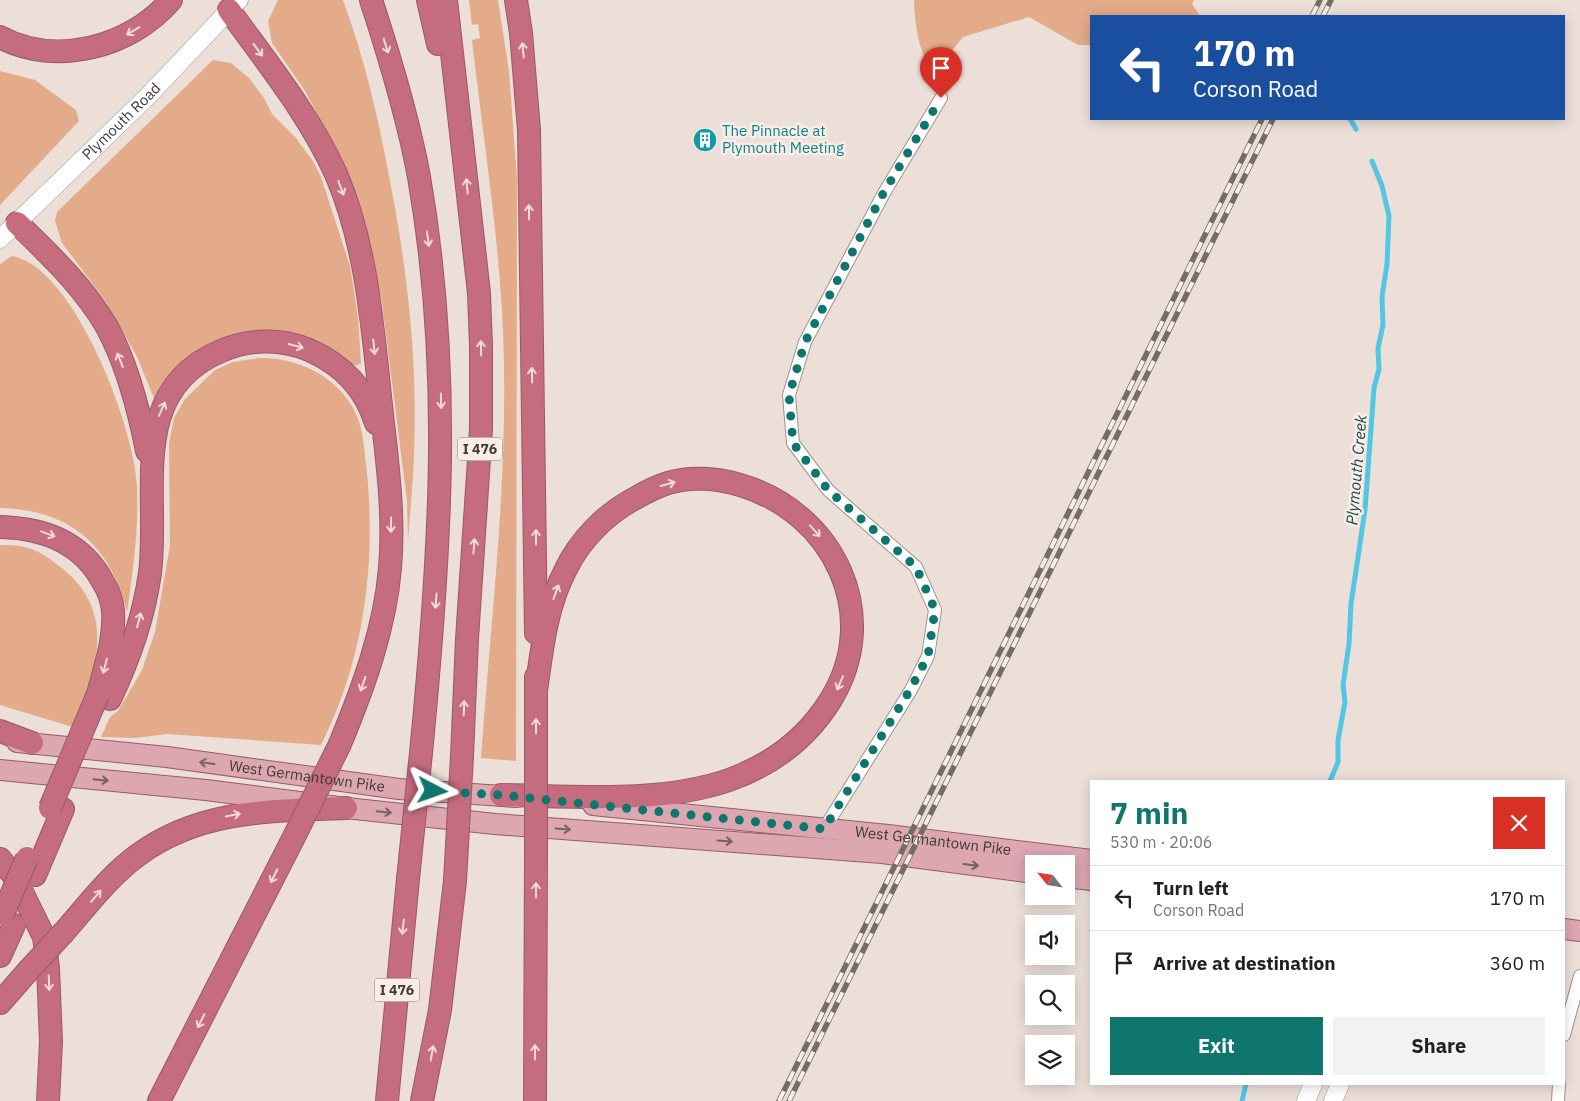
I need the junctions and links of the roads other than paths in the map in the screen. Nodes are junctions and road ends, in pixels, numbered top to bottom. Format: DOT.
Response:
graph roads {
  1 [pos="171,0"];
  2 [pos="371,0"];
  3 [pos="428,0"];
  4 [pos="446,0"];
  5 [pos="516,0"];
  6 [pos="234,5"];
  7 [pos="0,37"];
  8 [pos="941,98"];
  9 [pos="462,142"];
  10 [pos="17,223"];
  11 [pos="0,239"];
  12 [pos="152,474"];
  13 [pos="389,476"];
  14 [pos="0,527"];
  15 [pos="536,691"];
  16 [pos="104,696"];
  17 [pos="0,731"];
  18 [pos="0,741"];
  19 [pos="32,743"];
  20 [pos="0,770"];
  21 [pos="501,795"];
  22 [pos="346,808"];
  23 [pos="824,829"];
  24 [pos="0,859"];
  25 [pos="1090,860"];
  26 [pos="1025,872"];
  27 [pos="1075,878"];
  28 [pos="1090,880"];
  29 [pos="6,920"];
  30 [pos="1565,929"];
  31 [pos="1580,931"];
  32 [pos="0,956"];
  33 [pos="1580,976"];
  34 [pos="0,1003"];
  35 [pos="1565,1031"];
  36 [pos="1313,1085"];
  37 [pos="1340,1085"];
  38 [pos="1559,1085"];
  39 [pos="48,1101"];
  40 [pos="159,1101"];
  41 [pos="386,1101"];
  42 [pos="422,1101"];
  43 [pos="535,1101"];
  44 [pos="1306,1101"];
  45 [pos="1333,1101"];
  46 [pos="1558,1101"];
  1 -- 7 [label="highway, one-way"];
  2 -- 41 [label="highway, I 476, one-way, bridge"];
  3 -- 9 [label="highway, I 476"];
  4 -- 9 [label="highway"];
  15 -- 5 [label="highway, one-way"];
  6 -- 10 [label="main road, Plymouth Road"];
  6 -- 13 [label="highway, one-way"];
  8 -- 23 [label="street"];
  42 -- 9 [label="highway, I 476, one-way, bridge"];
  10 -- 11 [label="main road, Plymouth Road"];
  12 -- 10 [label="highway, one-way"];
  12 -- 13 [label="highway, one-way"];
  16 -- 12 [label="highway, one-way"];
  13 -- 40 [label="highway, one-way, bridge"];
  14 -- 16 [label="highway, one-way"];
  15 -- 21 [label="highway, one-way"];
  43 -- 15 [label="highway, one-way, bridge"];
  16 -- 29 [label="highway, bridge"];
  17 -- 19 [label="highway"];
  18 -- 19 [label="main road, West Germantown Pike"];
  21 -- 19 [label="main road, West Germantown Pike, one-way"];
  20 -- 22 [label="main road, West Germantown Pike, one-way"];
  21 -- 23 [label="main road, West Germantown Pike"];
  22 -- 26 [label="main road, West Germantown Pike, one-way"];
  34 -- 22 [label="highway, one-way, bridge"];
  23 -- 25 [label="main road, West Germantown Pike"];
  24 -- 39 [label="highway, one-way"];
  27 -- 28 [label="main road"];
  29 -- 32 [label="highway"];
  30 -- 31 [label="main road"];
  33 -- 35 [label="street"];
  36 -- 44 [label="main road"];
  37 -- 45 [label="main road"];
  38 -- 46 [label="street"];
}
